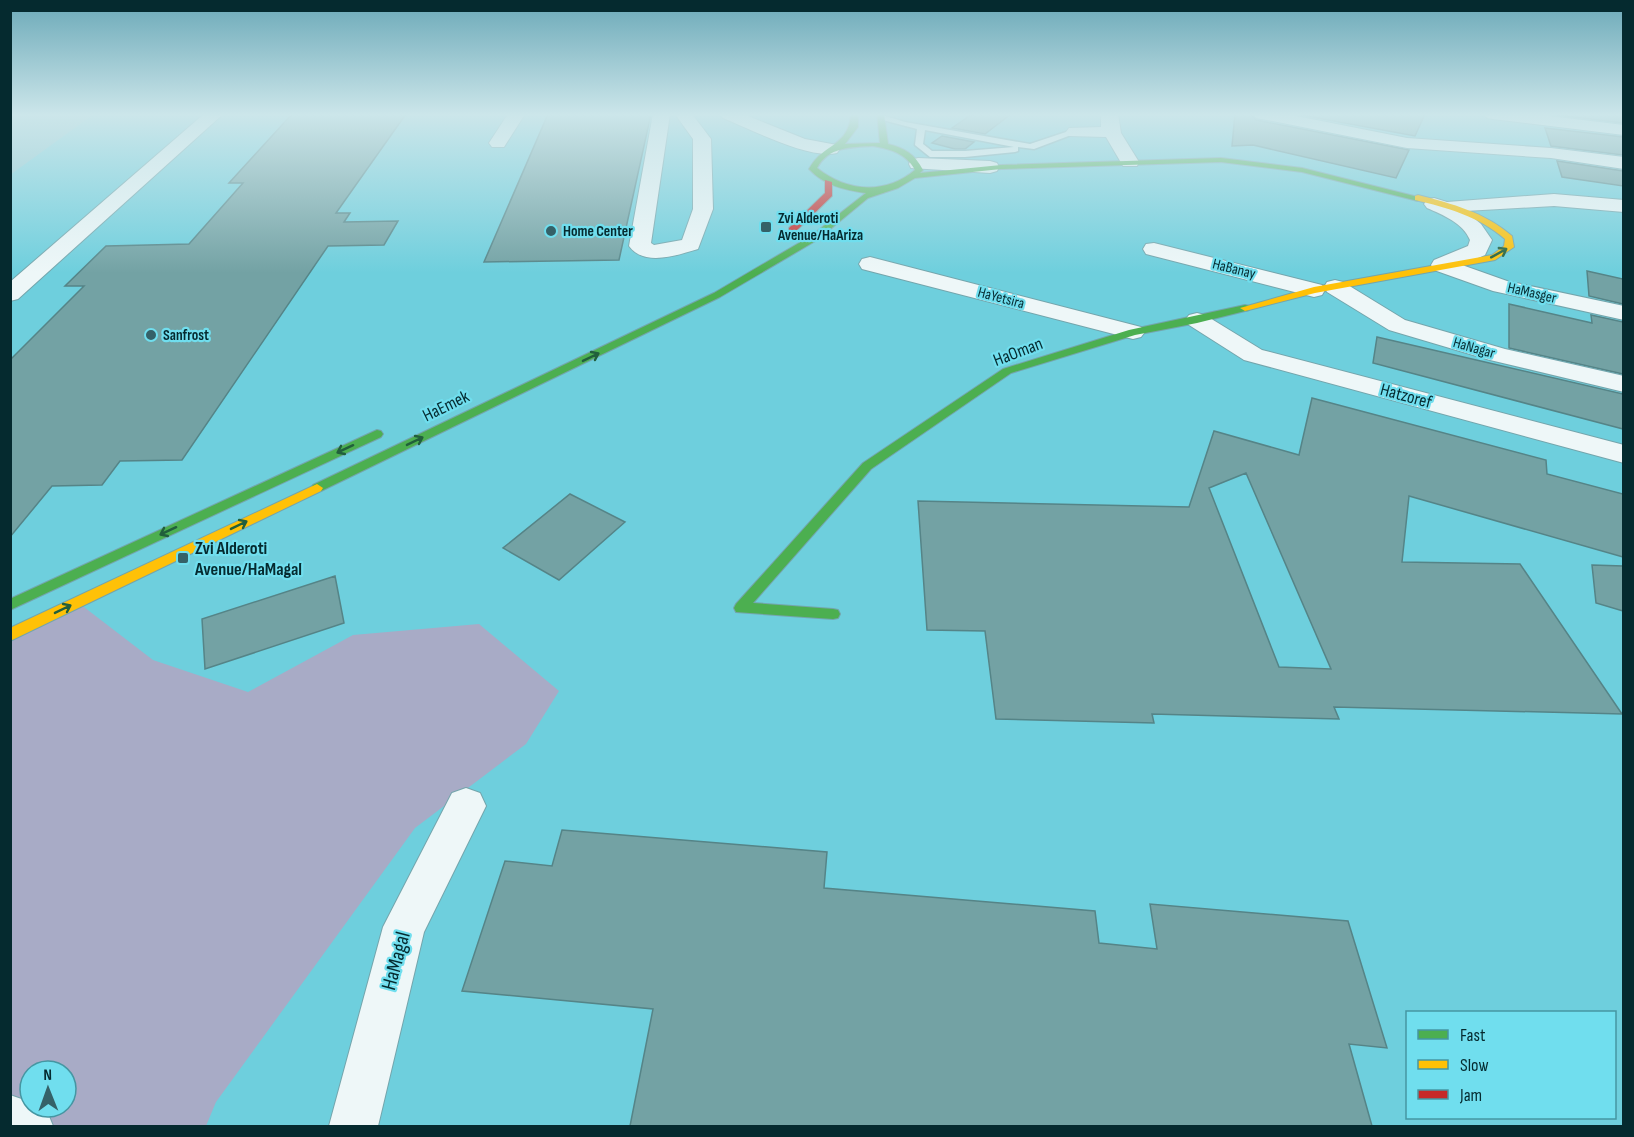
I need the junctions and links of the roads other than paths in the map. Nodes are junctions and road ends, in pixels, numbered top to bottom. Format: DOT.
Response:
graph roads {
  1 [pos="154,167"];
  2 [pos="652,167"];
  3 [pos="702,167"];
  4 [pos="915,167"];
  5 [pos="1020,167"];
  6 [pos="1282,167"];
  7 [pos="813,168"];
  8 [pos="999,168"];
  9 [pos="917,170"];
  10 [pos="828,182"];
  11 [pos="885,189"];
  12 [pos="1417,197"];
  13 [pos="1455,206"];
  14 [pos="1623,206"];
  15 [pos="781,236"];
  16 [pos="1154,249"];
  17 [pos="870,264"];
  18 [pos="1442,265"];
  19 [pos="1325,289"];
  20 [pos="10,294"];
  21 [pos="1623,313"];
  22 [pos="1197,320"];
  23 [pos="1133,332"];
  24 [pos="1623,384"];
  25 [pos="388,429"];
  26 [pos="1623,454"];
  27 [pos="10,605"];
  28 [pos="833,614"];
  29 [pos="10,635"];
  30 [pos="466,806"];
  31 [pos="10,1119"];
  32 [pos="29,1126"];
  33 [pos="353,1126"];
  1 -- 20 [label="street"];
  2 -- 3 [label="street"];
  4 -- 9 [label="main road"];
  5 -- 8 [label="main road"];
  6 -- 12 [label="main road"];
  7 -- 10 [label="main road"];
  8 -- 9 [label="street"];
  9 -- 11 [label="main road, HaEmek"];
  10 -- 11 [label="main road"];
  10 -- 15 [label="main road"];
  29 -- 11 [label="main road, HaEmek, one-way"];
  12 -- 13 [label="main road"];
  12 -- 18 [label="street"];
  13 -- 14 [label="street"];
  18 -- 13 [label="main road, HaOman, one-way"];
  16 -- 19 [label="street, HaBanay"];
  17 -- 23 [label="street, HaYetsira"];
  18 -- 19 [label="main road, HaOman"];
  18 -- 21 [label="street, HaMasger"];
  19 -- 22 [label="main road, HaOman"];
  19 -- 24 [label="street, HaNagar"];
  22 -- 23 [label="main road, HaOman"];
  22 -- 26 [label="street, Hatzoref"];
  23 -- 28 [label="main road, HaOman"];
  25 -- 27 [label="main road, one-way"];
  30 -- 33 [label="street, HaMagal"];
  31 -- 32 [label="street"];
}
